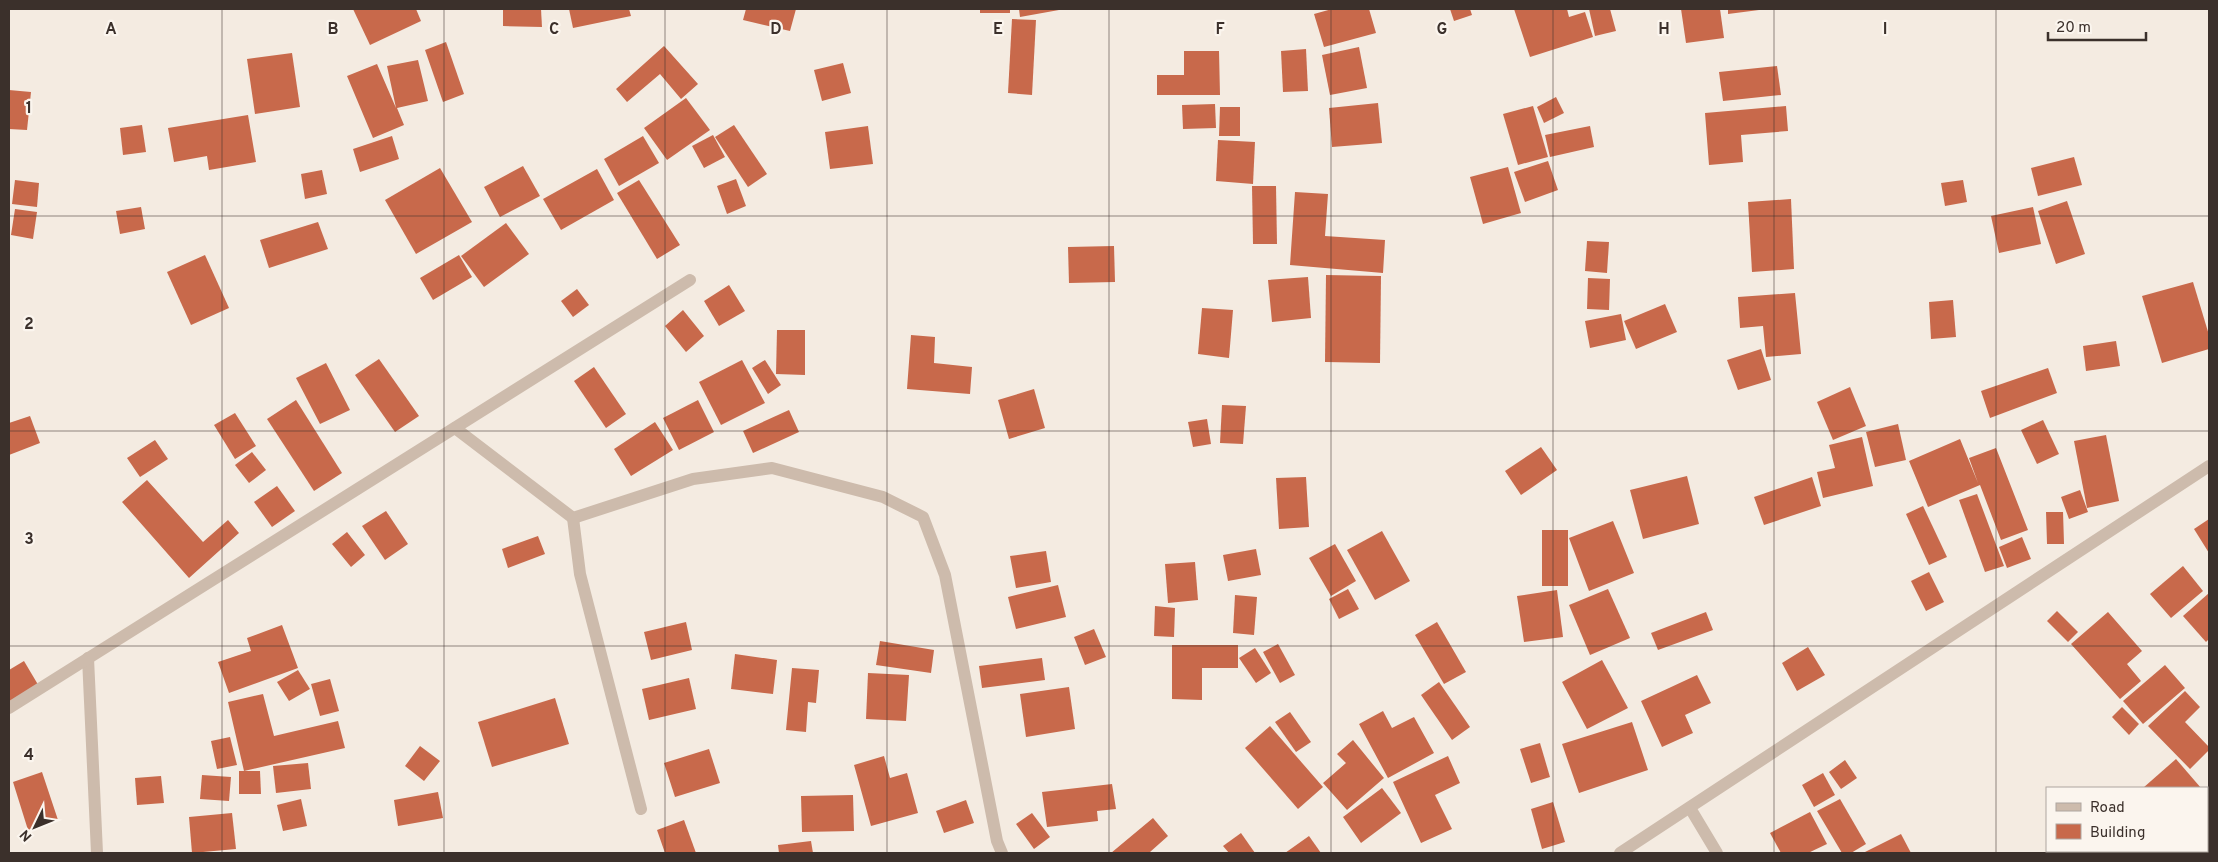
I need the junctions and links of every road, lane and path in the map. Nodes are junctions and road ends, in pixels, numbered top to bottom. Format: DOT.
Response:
graph roads {
  1 [pos="690,280"];
  2 [pos="455,428"];
  3 [pos="2209,466"];
  4 [pos="573,518"];
  5 [pos="88,658"];
  6 [pos="9,708"];
  7 [pos="1690,808"];
  8 [pos="641,809"];
  9 [pos="97,853"];
  10 [pos="1002,853"];
  11 [pos="1620,853"];
  12 [pos="1717,853"];
  1 -- 2 [label="street"];
  2 -- 4 [label="street"];
  2 -- 5 [label="street"];
  3 -- 7 [label="street"];
  4 -- 8 [label="street"];
  4 -- 10 [label="street"];
  5 -- 6 [label="street"];
  5 -- 9 [label="street"];
  7 -- 11 [label="street"];
  7 -- 12 [label="street"];
}
